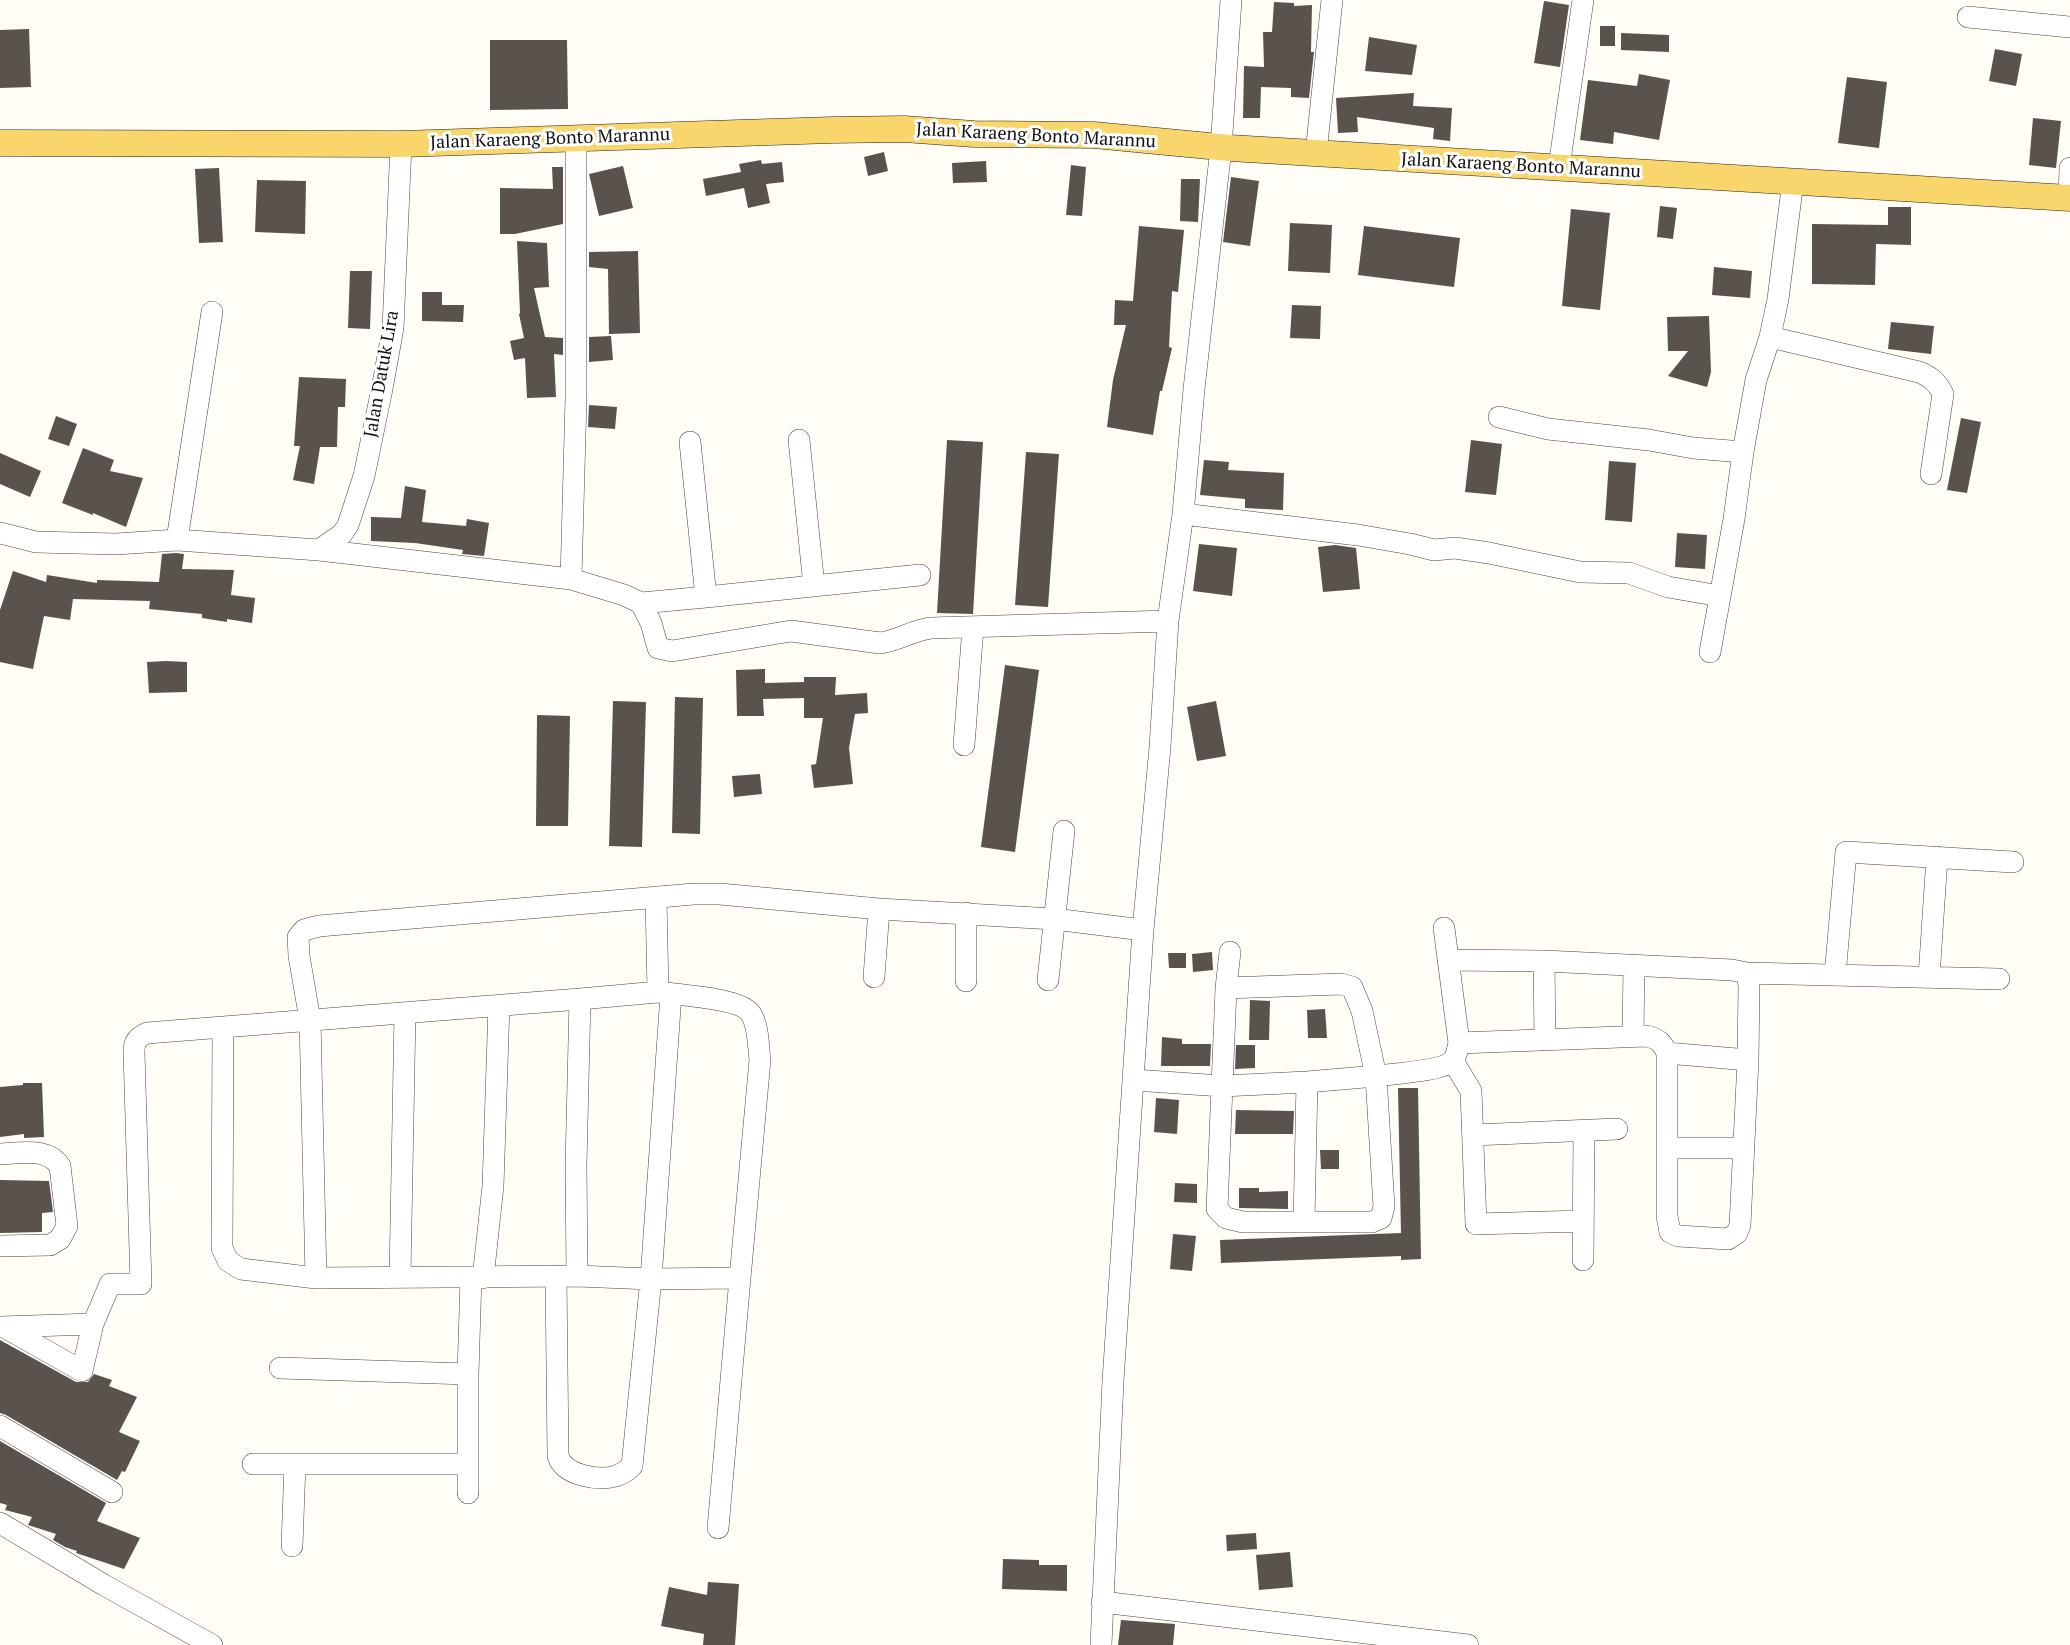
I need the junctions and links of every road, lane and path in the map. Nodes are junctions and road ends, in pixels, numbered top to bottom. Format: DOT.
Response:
graph roads {
  1 [pos="1232,0"];
  2 [pos="1332,0"];
  3 [pos="1583,0"];
  4 [pos="1968,17"];
  5 [pos="2070,27"];
  6 [pos="576,139"];
  7 [pos="0,143"];
  8 [pos="401,144"];
  9 [pos="1221,148"];
  10 [pos="1316,153"];
  11 [pos="1559,167"];
  12 [pos="2070,168"];
  13 [pos="1793,180"];
  14 [pos="2069,198"];
  15 [pos="212,312"];
  16 [pos="1770,337"];
  17 [pos="1499,417"];
  18 [pos="799,440"];
  19 [pos="690,442"];
  20 [pos="1743,452"];
  21 [pos="1931,474"];
  22 [pos="1183,514"];
  23 [pos="0,533"];
  24 [pos="177,540"];
  25 [pos="319,550"];
  26 [pos="920,575"];
  27 [pos="571,579"];
  28 [pos="814,586"];
  29 [pos="1720,596"];
  30 [pos="706,597"];
  31 [pos="641,603"];
  32 [pos="1168,621"];
  33 [pos="973,627"];
  34 [pos="1710,652"];
  35 [pos="964,745"];
  36 [pos="1064,831"];
  37 [pos="1937,857"];
  38 [pos="2013,862"];
  39 [pos="656,898"];
  40 [pos="879,909"];
  41 [pos="966,913"];
  42 [pos="1054,919"];
  43 [pos="1444,928"];
  44 [pos="1143,930"];
  45 [pos="1230,952"];
  46 [pos="1448,960"];
  47 [pos="1544,961"];
  48 [pos="1634,965"];
  49 [pos="1747,973"];
  50 [pos="1835,975"];
  51 [pos="874,977"];
  52 [pos="1929,977"];
  53 [pos="1999,979"];
  54 [pos="1048,980"];
  55 [pos="966,981"];
  56 [pos="1226,988"];
  57 [pos="665,993"];
  58 [pos="580,999"];
  59 [pos="499,1005"];
  60 [pos="405,1013"];
  61 [pos="310,1020"];
  62 [pos="223,1027"];
  63 [pos="1633,1036"];
  64 [pos="1545,1039"];
  65 [pos="1456,1052"];
  66 [pos="1667,1053"];
  67 [pos="1748,1060"];
  68 [pos="1376,1076"];
  69 [pos="1134,1080"];
  70 [pos="1307,1082"];
  71 [pos="1222,1086"];
  72 [pos="1617,1129"];
  73 [pos="1584,1131"];
  74 [pos="1473,1135"];
  75 [pos="1667,1148"];
  76 [pos="1744,1148"];
  77 [pos="0,1154"];
  78 [pos="1582,1221"];
  79 [pos="1304,1222"];
  80 [pos="0,1246"];
  81 [pos="1583,1260"];
  82 [pos="577,1275"];
  83 [pos="400,1276"];
  84 [pos="556,1276"];
  85 [pos="477,1277"];
  86 [pos="316,1278"];
  87 [pos="740,1278"];
  88 [pos="651,1279"];
  89 [pos="93,1324"];
  90 [pos="2,1327"];
  91 [pos="280,1368"];
  92 [pos="468,1374"];
  93 [pos="0,1426"];
  94 [pos="254,1464"];
  95 [pos="295,1464"];
  96 [pos="468,1464"];
  97 [pos="112,1492"];
  98 [pos="468,1493"];
  99 [pos="0,1523"];
  100 [pos="718,1528"];
  101 [pos="292,1546"];
  102 [pos="1102,1602"];
  103 [pos="1440,1643"];
  104 [pos="212,1645"];
  105 [pos="1101,1645"];
  106 [pos="1468,1645"];
  1 -- 9 [label="street"];
  2 -- 10 [label="street"];
  3 -- 11 [label="street"];
  4 -- 5 [label="street"];
  6 -- 8 [label="main road, Jalan Karaeng Bonto Marannu"];
  6 -- 9 [label="main road, Jalan Karaeng Bonto Marannu"];
  6 -- 27 [label="street"];
  7 -- 8 [label="main road, Jalan Karaeng Bonto Marannu"];
  8 -- 25 [label="street, Jalan Datuk Lira"];
  9 -- 10 [label="main road, Jalan Karaeng Bonto Marannu"];
  9 -- 22 [label="street"];
  10 -- 11 [label="main road, Jalan Karaeng Bonto Marannu"];
  11 -- 13 [label="main road, Jalan Karaeng Bonto Marannu"];
  12 -- 14 [label="street"];
  13 -- 14 [label="main road, Jalan Karaeng Bonto Marannu"];
  13 -- 16 [label="street"];
  15 -- 24 [label="street"];
  16 -- 20 [label="street"];
  16 -- 21 [label="street"];
  17 -- 20 [label="street"];
  18 -- 28 [label="street"];
  19 -- 30 [label="street"];
  20 -- 29 [label="street"];
  22 -- 29 [label="street"];
  22 -- 32 [label="street"];
  23 -- 24 [label="street"];
  24 -- 25 [label="street"];
  25 -- 27 [label="street"];
  26 -- 28 [label="street"];
  27 -- 31 [label="street"];
  28 -- 30 [label="street"];
  29 -- 34 [label="street"];
  30 -- 31 [label="street"];
  31 -- 33 [label="street"];
  32 -- 33 [label="street"];
  32 -- 44 [label="street"];
  33 -- 35 [label="street"];
  36 -- 42 [label="street"];
  37 -- 38 [label="street"];
  37 -- 50 [label="street"];
  37 -- 52 [label="street"];
  39 -- 40 [label="street"];
  39 -- 57 [label="street"];
  39 -- 61 [label="street"];
  40 -- 41 [label="street"];
  40 -- 51 [label="street"];
  41 -- 42 [label="street"];
  41 -- 55 [label="street"];
  42 -- 44 [label="street"];
  42 -- 54 [label="street"];
  43 -- 46 [label="street"];
  44 -- 69 [label="street"];
  45 -- 56 [label="street"];
  46 -- 47 [label="street"];
  46 -- 65 [label="street"];
  47 -- 48 [label="street"];
  47 -- 64 [label="street"];
  48 -- 49 [label="street"];
  48 -- 63 [label="street"];
  49 -- 50 [label="street"];
  49 -- 67 [label="street"];
  50 -- 52 [label="street"];
  52 -- 53 [label="street"];
  56 -- 68 [label="street"];
  56 -- 71 [label="street"];
  57 -- 58 [label="street"];
  57 -- 87 [label="street"];
  57 -- 88 [label="street"];
  58 -- 59 [label="street"];
  58 -- 82 [label="street"];
  59 -- 60 [label="street"];
  59 -- 85 [label="street"];
  60 -- 61 [label="street"];
  60 -- 83 [label="street"];
  61 -- 62 [label="street"];
  61 -- 86 [label="street"];
  62 -- 86 [label="street"];
  62 -- 89 [label="street"];
  63 -- 64 [label="street"];
  63 -- 66 [label="street"];
  64 -- 65 [label="street"];
  65 -- 68 [label="street"];
  65 -- 74 [label="street"];
  66 -- 67 [label="street"];
  66 -- 75 [label="street"];
  67 -- 76 [label="street"];
  68 -- 70 [label="street"];
  68 -- 79 [label="street"];
  69 -- 71 [label="street"];
  69 -- 102 [label="street"];
  70 -- 71 [label="street"];
  70 -- 79 [label="street"];
  71 -- 79 [label="street"];
  72 -- 73 [label="street"];
  73 -- 74 [label="street"];
  73 -- 78 [label="street"];
  74 -- 78 [label="street"];
  75 -- 76 [label="street"];
  75 -- 76 [label="street"];
  77 -- 80 [label="street"];
  78 -- 81 [label="street"];
  82 -- 84 [label="street"];
  82 -- 88 [label="street"];
  83 -- 85 [label="street"];
  83 -- 86 [label="street"];
  84 -- 85 [label="street"];
  84 -- 88 [label="street"];
  85 -- 92 [label="street"];
  87 -- 88 [label="street"];
  87 -- 100 [label="street"];
  89 -- 90 [label="street"];
  89 -- 90 [label="street"];
  91 -- 92 [label="street"];
  92 -- 96 [label="street"];
  93 -- 97 [label="street"];
  94 -- 95 [label="street"];
  95 -- 96 [label="street"];
  95 -- 101 [label="street"];
  96 -- 98 [label="street"];
  99 -- 104 [label="street"];
  102 -- 103 [label="street"];
  102 -- 105 [label="street"];
  103 -- 106 [label="street"];
}
